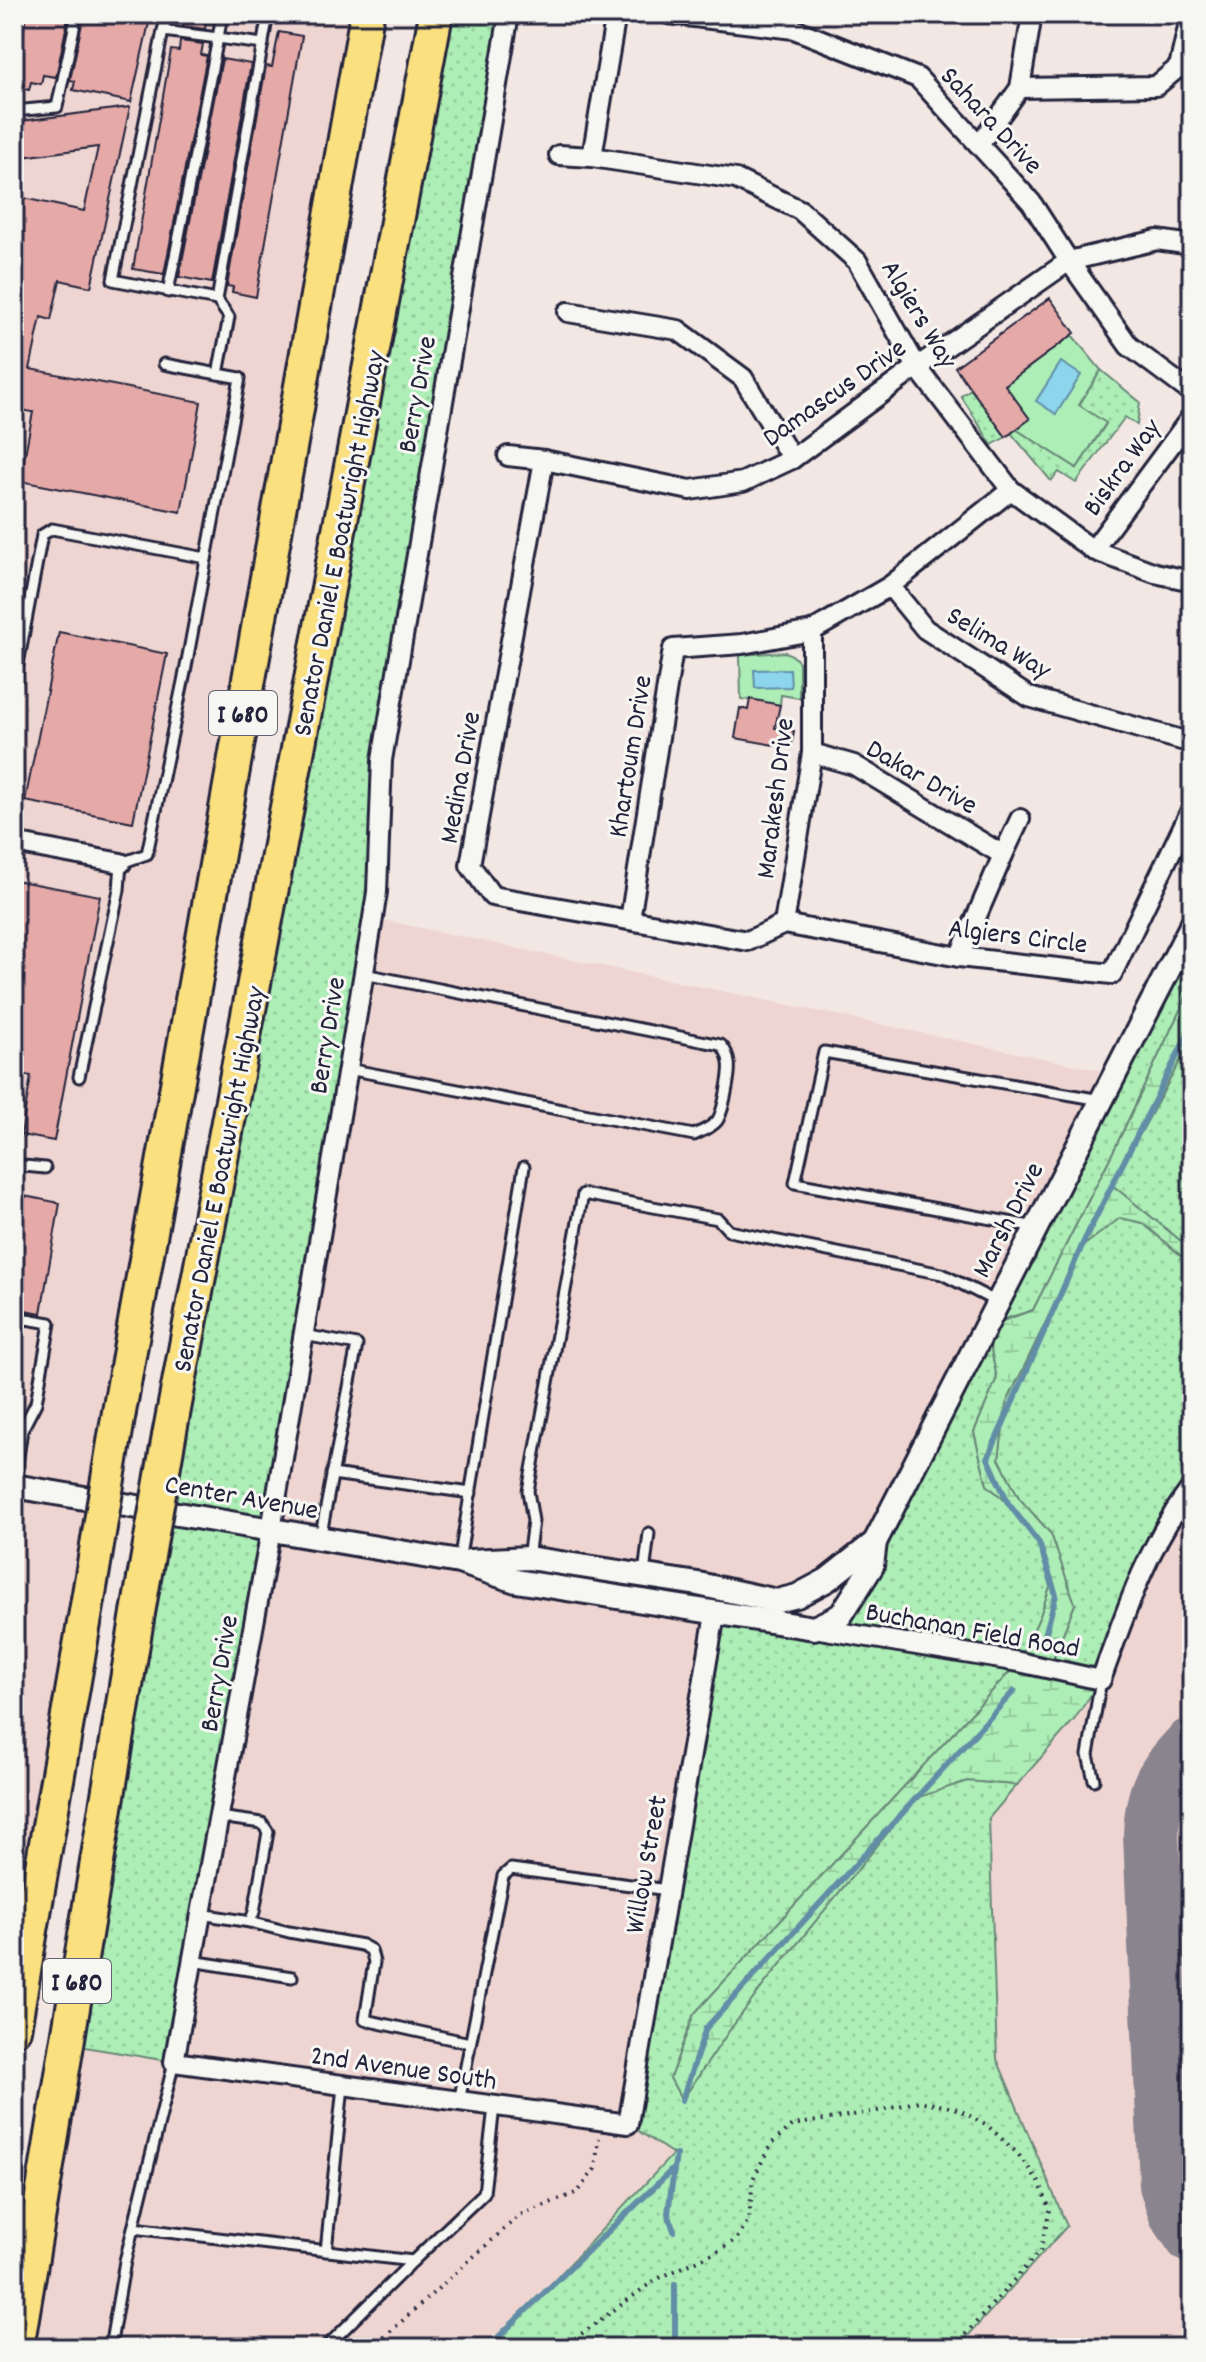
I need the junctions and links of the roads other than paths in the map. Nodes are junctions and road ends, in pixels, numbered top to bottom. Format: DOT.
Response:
graph roads {
  1 [pos="77,14"];
  2 [pos="167,14"];
  3 [pos="222,14"];
  4 [pos="268,14"];
  5 [pos="367,14"];
  6 [pos="436,14"];
  7 [pos="509,14"];
  8 [pos="616,14"];
  9 [pos="669,14"];
  10 [pos="1032,14"];
  11 [pos="1191,14"];
  12 [pos="163,31"];
  13 [pos="218,38"];
  14 [pos="263,44"];
  15 [pos="1020,88"];
  16 [pos="14,111"];
  17 [pos="980,143"];
  18 [pos="559,155"];
  19 [pos="592,157"];
  20 [pos="1192,245"];
  21 [pos="1069,261"];
  22 [pos="168,292"];
  23 [pos="217,300"];
  24 [pos="568,312"];
  25 [pos="164,364"];
  26 [pos="917,367"];
  27 [pos="218,374"];
  28 [pos="1192,393"];
  29 [pos="1192,416"];
  30 [pos="508,456"];
  31 [pos="792,459"];
  32 [pos="544,460"];
  33 [pos="1011,490"];
  34 [pos="1093,550"];
  35 [pos="206,558"];
  36 [pos="1192,581"];
  37 [pos="890,586"];
  38 [pos="812,631"];
  39 [pos="14,686"];
  40 [pos="1192,743"];
  41 [pos="812,753"];
  42 [pos="1192,808"];
  43 [pos="1020,819"];
  44 [pos="14,843"];
  45 [pos="1003,855"];
  46 [pos="121,863"];
  47 [pos="630,920"];
  48 [pos="784,924"];
  49 [pos="1192,924"];
  50 [pos="959,957"];
  51 [pos="364,974"];
  52 [pos="348,1069"];
  53 [pos="79,1077"];
  54 [pos="1101,1100"];
  55 [pos="14,1165"];
  56 [pos="524,1167"];
  57 [pos="45,1168"];
  58 [pos="1036,1227"];
  59 [pos="997,1302"];
  60 [pos="14,1317"];
  61 [pos="304,1335"];
  62 [pos="18,1430"];
  63 [pos="332,1474"];
  64 [pos="14,1485"];
  65 [pos="1192,1487"];
  66 [pos="471,1493"];
  67 [pos="271,1530"];
  68 [pos="649,1533"];
  69 [pos="320,1539"];
  70 [pos="875,1542"];
  71 [pos="528,1558"];
  72 [pos="459,1562"];
  73 [pos="644,1574"];
  74 [pos="797,1596"];
  75 [pos="715,1614"];
  76 [pos="814,1628"];
  77 [pos="1101,1680"];
  78 [pos="1094,1780"];
  79 [pos="219,1817"];
  80 [pos="668,1890"];
  81 [pos="201,1914"];
  82 [pos="250,1922"];
  83 [pos="192,1961"];
  84 [pos="292,1977"];
  85 [pos="14,2029"];
  86 [pos="470,2043"];
  87 [pos="174,2062"];
  88 [pos="343,2086"];
  89 [pos="459,2102"];
  90 [pos="494,2107"];
  91 [pos="628,2124"];
  92 [pos="133,2228"];
  93 [pos="326,2251"];
  94 [pos="413,2261"];
  95 [pos="17,2348"];
  96 [pos="110,2348"];
  97 [pos="325,2348"];
  1 -- 16 [label="lane"];
  2 -- 12 [label="lane"];
  3 -- 13 [label="lane"];
  4 -- 14 [label="lane"];
  5 -- 85 [label="highway, Senator Daniel E Boatwright Highway / I 680, bridge"];
  6 -- 95 [label="highway, Senator Daniel E Boatwright Highway / I 680, bridge"];
  7 -- 51 [label="street, Berry Drive"];
  8 -- 19 [label="street"];
  9 -- 17 [label="street, Sahara Drive"];
  10 -- 15 [label="street"];
  11 -- 15 [label="street"];
  12 -- 13 [label="lane"];
  12 -- 22 [label="lane"];
  13 -- 14 [label="lane"];
  13 -- 22 [label="lane"];
  14 -- 23 [label="lane"];
  15 -- 17 [label="street"];
  17 -- 21 [label="street, Sahara Drive"];
  18 -- 19 [label="street, Algiers Way"];
  19 -- 26 [label="street, Algiers Way"];
  20 -- 21 [label="street"];
  21 -- 26 [label="street, Damascus Drive"];
  21 -- 28 [label="street, Sahara Drive"];
  22 -- 23 [label="lane"];
  23 -- 27 [label="lane"];
  24 -- 31 [label="street"];
  25 -- 27 [label="lane"];
  26 -- 31 [label="street, Damascus Drive"];
  26 -- 33 [label="street, Algiers Way"];
  27 -- 35 [label="lane"];
  29 -- 34 [label="street, Biskra Way"];
  30 -- 32 [label="street, Damascus Drive"];
  31 -- 32 [label="street, Damascus Drive"];
  32 -- 47 [label="street, Medina Drive"];
  33 -- 34 [label="street, Algiers Way"];
  33 -- 37 [label="street, Khartoum Drive"];
  34 -- 36 [label="street, Algiers Way"];
  35 -- 39 [label="lane"];
  35 -- 46 [label="lane"];
  37 -- 38 [label="street, Khartoum Drive"];
  37 -- 40 [label="street, Selima Way"];
  38 -- 41 [label="street, Marakesh Drive"];
  38 -- 47 [label="street, Khartoum Drive"];
  41 -- 45 [label="street, Dakar Drive"];
  41 -- 48 [label="street, Marakesh Drive"];
  42 -- 50 [label="street, Algiers Circle"];
  43 -- 45 [label="street"];
  44 -- 46 [label="street"];
  45 -- 50 [label="street"];
  46 -- 53 [label="lane"];
  47 -- 48 [label="street, Medina Drive"];
  48 -- 50 [label="street, Algiers Circle"];
  49 -- 54 [label="street, Marsh Drive"];
  51 -- 52 [label="street, Berry Drive"];
  51 -- 52 [label="lane"];
  52 -- 61 [label="street, Berry Drive"];
  54 -- 58 [label="street, Marsh Drive"];
  54 -- 58 [label="lane"];
  55 -- 57 [label="lane"];
  56 -- 66 [label="lane"];
  58 -- 59 [label="street, Marsh Drive"];
  59 -- 70 [label="street, Marsh Drive"];
  59 -- 71 [label="lane"];
  60 -- 62 [label="lane"];
  61 -- 63 [label="lane"];
  61 -- 67 [label="street, Berry Drive"];
  62 -- 64 [label="lane"];
  63 -- 66 [label="lane"];
  63 -- 69 [label="lane"];
  64 -- 67 [label="street, Center Avenue"];
  65 -- 77 [label="street, Buchanan Field Road"];
  66 -- 72 [label="lane"];
  67 -- 69 [label="street, Center Avenue"];
  67 -- 79 [label="street, Berry Drive"];
  68 -- 73 [label="lane"];
  69 -- 72 [label="street, Center Avenue"];
  70 -- 74 [label="street, Marsh Drive"];
  70 -- 76 [label="street, Marsh Drive"];
  71 -- 72 [label="street, Center Avenue"];
  71 -- 73 [label="street, Center Avenue"];
  72 -- 75 [label="street, Center Avenue"];
  73 -- 74 [label="street, Center Avenue"];
  75 -- 76 [label="street, Center Avenue"];
  75 -- 80 [label="street, Willow Street"];
  76 -- 77 [label="street, Buchanan Field Road"];
  77 -- 78 [label="lane"];
  79 -- 81 [label="street, Berry Drive"];
  79 -- 82 [label="lane"];
  80 -- 86 [label="lane"];
  80 -- 91 [label="street, Willow Street"];
  81 -- 82 [label="lane"];
  81 -- 83 [label="street, Berry Drive"];
  82 -- 86 [label="lane"];
  83 -- 84 [label="lane"];
  83 -- 87 [label="street, Berry Drive"];
  86 -- 89 [label="lane"];
  87 -- 88 [label="street, 2nd Avenue South"];
  87 -- 92 [label="lane"];
  88 -- 89 [label="street, 2nd Avenue South"];
  88 -- 93 [label="lane"];
  89 -- 90 [label="street, 2nd Avenue South"];
  90 -- 91 [label="street, 2nd Avenue South"];
  90 -- 94 [label="lane"];
  92 -- 93 [label="lane"];
  92 -- 96 [label="lane"];
  93 -- 94 [label="lane"];
  94 -- 97 [label="lane"];
}
